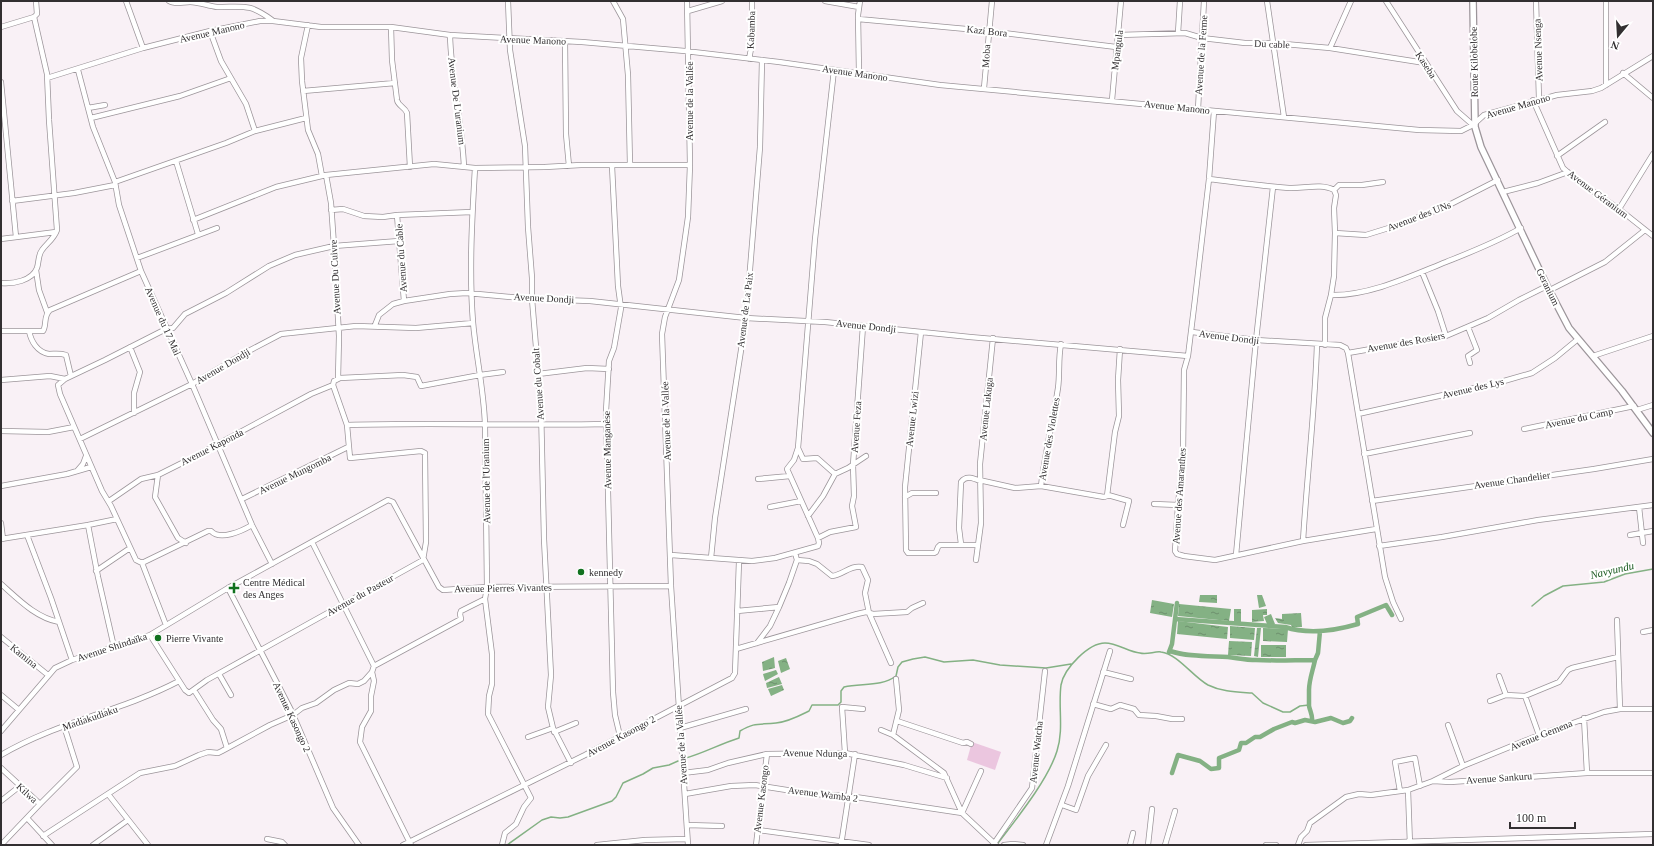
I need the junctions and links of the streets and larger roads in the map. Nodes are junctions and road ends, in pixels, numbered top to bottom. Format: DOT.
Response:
graph roads {
  1 [pos="36,1"];
  2 [pos="126,1"];
  3 [pos="169,1"];
  4 [pos="508,1"];
  5 [pos="613,1"];
  6 [pos="687,1"];
  7 [pos="722,1"];
  8 [pos="752,1"];
  9 [pos="825,1"];
  10 [pos="860,1"];
  11 [pos="992,1"];
  12 [pos="1122,1"];
  13 [pos="1180,1"];
  14 [pos="1204,1"];
  15 [pos="1267,1"];
  16 [pos="1351,1"];
  17 [pos="1386,1"];
  18 [pos="1473,1"];
  19 [pos="1536,1"];
  20 [pos="1606,1"];
  21 [pos="859,7"];
  22 [pos="688,11"];
  23 [pos="34,17"];
  24 [pos="858,19"];
  25 [pos="273,21"];
  26 [pos="308,25"];
  27 [pos="1,27"];
  28 [pos="391,28"];
  29 [pos="210,31"];
  30 [pos="988,31"];
  31 [pos="1178,33"];
  32 [pos="450,35"];
  33 [pos="1119,35"];
  34 [pos="1202,38"];
  35 [pos="509,39"];
  36 [pos="565,41"];
  37 [pos="1273,43"];
  38 [pos="625,46"];
  39 [pos="1116,46"];
  40 [pos="144,48"];
  41 [pos="1330,48"];
  42 [pos="689,51"];
  43 [pos="1653,56"];
  44 [pos="749,59"];
  45 [pos="762,60"];
  46 [pos="1425,63"];
  47 [pos="78,70"];
  48 [pos="834,70"];
  49 [pos="859,73"];
  50 [pos="1623,73"];
  51 [pos="47,78"];
  52 [pos="231,78"];
  53 [pos="1,82"];
  54 [pos="395,83"];
  55 [pos="1606,85"];
  56 [pos="984,88"];
  57 [pos="303,92"];
  58 [pos="1653,98"];
  59 [pos="1539,99"];
  60 [pos="1112,100"];
  61 [pos="1532,100"];
  62 [pos="105,105"];
  63 [pos="88,108"];
  64 [pos="1198,109"];
  65 [pos="1214,111"];
  66 [pos="1284,117"];
  67 [pos="91,118"];
  68 [pos="306,118"];
  69 [pos="1605,122"];
  70 [pos="1474,124"];
  71 [pos="255,131"];
  72 [pos="1653,154"];
  73 [pos="1557,156"];
  74 [pos="176,161"];
  75 [pos="690,165"];
  76 [pos="569,166"];
  77 [pos="612,166"];
  78 [pos="630,166"];
  79 [pos="410,167"];
  80 [pos="464,167"];
  81 [pos="526,167"];
  82 [pos="475,168"];
  83 [pos="1568,172"];
  84 [pos="324,176"];
  85 [pos="1208,179"];
  86 [pos="1498,180"];
  87 [pos="1383,182"];
  88 [pos="115,183"];
  89 [pos="1273,187"];
  90 [pos="1334,190"];
  91 [pos="1503,192"];
  92 [pos="54,195"];
  93 [pos="12,201"];
  94 [pos="1619,209"];
  95 [pos="331,210"];
  96 [pos="472,212"];
  97 [pos="397,215"];
  98 [pos="193,220"];
  99 [pos="217,228"];
  100 [pos="1521,228"];
  101 [pos="1645,230"];
  102 [pos="56,232"];
  103 [pos="1335,233"];
  104 [pos="198,234"];
  105 [pos="16,236"];
  106 [pos="1653,236"];
  107 [pos="1,239"];
  108 [pos="399,241"];
  109 [pos="334,246"];
  110 [pos="137,258"];
  111 [pos="36,270"];
  112 [pos="141,271"];
  113 [pos="1422,272"];
  114 [pos="1,283"];
  115 [pos="1549,288"];
  116 [pos="472,294"];
  117 [pos="1331,295"];
  118 [pos="532,299"];
  119 [pos="404,301"];
  120 [pos="621,305"];
  121 [pos="667,310"];
  122 [pos="47,312"];
  123 [pos="746,318"];
  124 [pos="808,322"];
  125 [pos="473,323"];
  126 [pos="375,325"];
  127 [pos="863,326"];
  128 [pos="338,327"];
  129 [pos="1468,327"];
  130 [pos="166,329"];
  131 [pos="29,330"];
  132 [pos="1,331"];
  133 [pos="921,332"];
  134 [pos="1192,332"];
  135 [pos="1446,336"];
  136 [pos="1653,336"];
  137 [pos="993,338"];
  138 [pos="1578,339"];
  139 [pos="1256,340"];
  140 [pos="1061,344"];
  141 [pos="1317,344"];
  142 [pos="1325,345"];
  143 [pos="130,347"];
  144 [pos="1120,349"];
  145 [pos="1348,351"];
  146 [pos="1188,356"];
  147 [pos="1593,356"];
  148 [pos="1470,363"];
  149 [pos="609,369"];
  150 [pos="502,372"];
  151 [pos="538,374"];
  152 [pos="480,375"];
  153 [pos="70,376"];
  154 [pos="65,379"];
  155 [pos="338,379"];
  156 [pos="1,380"];
  157 [pos="192,384"];
  158 [pos="333,385"];
  159 [pos="1653,406"];
  160 [pos="1636,408"];
  161 [pos="134,413"];
  162 [pos="1358,414"];
  163 [pos="607,424"];
  164 [pos="347,425"];
  165 [pos="486,425"];
  166 [pos="541,426"];
  167 [pos="74,427"];
  168 [pos="1524,430"];
  169 [pos="1,431"];
  170 [pos="1470,433"];
  171 [pos="1653,433"];
  172 [pos="80,439"];
  173 [pos="216,444"];
  174 [pos="348,447"];
  175 [pos="798,448"];
  176 [pos="1364,454"];
  177 [pos="86,456"];
  178 [pos="866,456"];
  179 [pos="1653,459"];
  180 [pos="853,465"];
  181 [pos="91,467"];
  182 [pos="76,472"];
  183 [pos="835,474"];
  184 [pos="158,475"];
  185 [pos="790,476"];
  186 [pos="758,479"];
  187 [pos="980,481"];
  188 [pos="1,486"];
  189 [pos="1041,486"];
  190 [pos="936,493"];
  191 [pos="1108,495"];
  192 [pos="905,498"];
  193 [pos="242,500"];
  194 [pos="108,501"];
  195 [pos="386,501"];
  196 [pos="801,501"];
  197 [pos="1372,501"];
  198 [pos="1154,504"];
  199 [pos="1178,505"];
  200 [pos="1653,505"];
  201 [pos="770,507"];
  202 [pos="1639,507"];
  203 [pos="808,516"];
  204 [pos="117,519"];
  205 [pos="1,523"];
  206 [pos="88,525"];
  207 [pos="1123,525"];
  208 [pos="252,526"];
  209 [pos="1376,529"];
  210 [pos="1653,531"];
  211 [pos="1641,533"];
  212 [pos="27,535"];
  213 [pos="1630,535"];
  214 [pos="818,538"];
  215 [pos="2,539"];
  216 [pos="1303,541"];
  217 [pos="312,542"];
  218 [pos="186,543"];
  219 [pos="1643,543"];
  220 [pos="961,544"];
  221 [pos="977,545"];
  222 [pos="1379,546"];
  223 [pos="130,548"];
  224 [pos="795,553"];
  225 [pos="671,555"];
  226 [pos="1236,555"];
  227 [pos="711,558"];
  228 [pos="423,560"];
  229 [pos="797,560"];
  230 [pos="976,560"];
  231 [pos="739,561"];
  232 [pos="142,564"];
  233 [pos="272,564"];
  234 [pos="96,571"];
  235 [pos="1,584"];
  236 [pos="610,586"];
  237 [pos="671,586"];
  238 [pos="487,587"];
  239 [pos="547,587"];
  240 [pos="228,588"];
  241 [pos="485,599"];
  242 [pos="923,603"];
  243 [pos="342,604"];
  244 [pos="779,607"];
  245 [pos="737,611"];
  246 [pos="869,613"];
  247 [pos="1401,619"];
  248 [pos="1617,620"];
  249 [pos="59,622"];
  250 [pos="166,625"];
  251 [pos="1653,630"];
  252 [pos="1644,632"];
  253 [pos="150,636"];
  254 [pos="1,638"];
  255 [pos="757,642"];
  256 [pos="114,647"];
  257 [pos="736,648"];
  258 [pos="261,651"];
  259 [pos="1110,651"];
  260 [pos="1618,657"];
  261 [pos="72,660"];
  262 [pos="891,663"];
  263 [pos="374,666"];
  264 [pos="1045,671"];
  265 [pos="372,672"];
  266 [pos="1103,672"];
  267 [pos="219,674"];
  268 [pos="48,675"];
  269 [pos="1499,676"];
  270 [pos="896,679"];
  271 [pos="1131,679"];
  272 [pos="179,681"];
  273 [pos="194,690"];
  274 [pos="1,695"];
  275 [pos="231,695"];
  276 [pos="1506,695"];
  277 [pos="1525,696"];
  278 [pos="1490,701"];
  279 [pos="1093,704"];
  280 [pos="678,707"];
  281 [pos="863,708"];
  282 [pos="746,709"];
  283 [pos="1620,709"];
  284 [pos="1653,709"];
  285 [pos="19,710"];
  286 [pos="294,715"];
  287 [pos="1584,718"];
  288 [pos="1182,719"];
  289 [pos="898,721"];
  290 [pos="576,723"];
  291 [pos="1448,725"];
  292 [pos="64,726"];
  293 [pos="680,728"];
  294 [pos="554,730"];
  295 [pos="881,730"];
  296 [pos="1,731"];
  297 [pos="893,735"];
  298 [pos="1539,735"];
  299 [pos="620,736"];
  300 [pos="528,737"];
  301 [pos="971,744"];
  302 [pos="1106,745"];
  303 [pos="227,748"];
  304 [pos="845,753"];
  305 [pos="767,754"];
  306 [pos="855,754"];
  307 [pos="1,755"];
  308 [pos="571,763"];
  309 [pos="1463,766"];
  310 [pos="1,768"];
  311 [pos="981,771"];
  312 [pos="683,773"];
  313 [pos="1587,773"];
  314 [pos="1653,773"];
  315 [pos="947,778"];
  316 [pos="1433,781"];
  317 [pos="20,786"];
  318 [pos="525,786"];
  319 [pos="763,786"];
  320 [pos="1420,786"];
  321 [pos="1408,790"];
  322 [pos="1400,791"];
  323 [pos="108,794"];
  324 [pos="685,794"];
  325 [pos="849,796"];
  326 [pos="1,801"];
  327 [pos="40,804"];
  328 [pos="1062,805"];
  329 [pos="1152,809"];
  330 [pos="1175,811"];
  331 [pos="962,813"];
  332 [pos="27,818"];
  333 [pos="128,820"];
  334 [pos="687,825"];
  335 [pos="722,826"];
  336 [pos="758,830"];
  337 [pos="1133,833"];
  338 [pos="1653,834"];
  339 [pos="43,836"];
  340 [pos="267,839"];
  341 [pos="688,842"];
  342 [pos="410,843"];
  343 [pos="842,844"];
  344 [pos="994,844"];
  345 [pos="1410,844"];
  346 [pos="1,845"];
  347 [pos="52,845"];
  348 [pos="93,845"];
  349 [pos="148,845"];
  350 [pos="285,845"];
  351 [pos="359,845"];
  352 [pos="403,845"];
  353 [pos="502,845"];
  354 [pos="597,845"];
  355 [pos="756,845"];
  356 [pos="869,845"];
  357 [pos="1004,845"];
  358 [pos="1023,845"];
  359 [pos="1046,845"];
  360 [pos="1130,845"];
  361 [pos="1148,845"];
  362 [pos="1165,845"];
  363 [pos="1266,845"];
  364 [pos="1276,845"];
  365 [pos="1298,845"];
  366 [pos="1306,845"];
  1 -- 23 [label="street"];
  2 -- 40 [label="street"];
  3 -- 25 [label="street"];
  4 -- 35 [label="street, Avenue du Cobalt"];
  5 -- 38 [label="street"];
  6 -- 22 [label="street, Avenue de la Vallée"];
  7 -- 22 [label="street"];
  8 -- 44 [label="street, Kabamba"];
  9 -- 21 [label="street"];
  10 -- 21 [label="street"];
  11 -- 30 [label="street, Moba"];
  12 -- 33 [label="street, Mpangula"];
  13 -- 31 [label="street"];
  14 -- 34 [label="street, Avenue de la Ferme"];
  15 -- 37 [label="street"];
  16 -- 41 [label="street"];
  17 -- 46 [label="street, Kaseba"];
  18 -- 70 [label="street, Route Kilobelobe"];
  19 -- 59 [label="street, Avenue Nsenga"];
  20 -- 55 [label="street"];
  21 -- 24 [label="street"];
  22 -- 42 [label="street, Avenue de la Vallée"];
  23 -- 27 [label="street"];
  23 -- 51 [label="street"];
  24 -- 30 [label="street, Kazi Bora"];
  24 -- 49 [label="street"];
  25 -- 26 [label="street, Avenue Manono"];
  25 -- 29 [label="street, Avenue Manono"];
  26 -- 28 [label="street, Avenue Manono"];
  26 -- 57 [label="street, Avenue Du Cuivre"];
  28 -- 32 [label="street, Avenue Manono"];
  28 -- 54 [label="street"];
  29 -- 40 [label="street, Avenue Manono"];
  29 -- 52 [label="street"];
  30 -- 39 [label="street, Kazi Bora"];
  30 -- 56 [label="street, Moba"];
  31 -- 33 [label="street, Du cable"];
  31 -- 34 [label="street, Du cable"];
  32 -- 35 [label="street, Avenue Manono"];
  32 -- 80 [label="street, Avenue De L'uranium"];
  33 -- 39 [label="street, Mpangula"];
  34 -- 37 [label="street, Du cable"];
  34 -- 64 [label="street, Avenue de la Ferme"];
  35 -- 36 [label="street, Avenue Manono"];
  35 -- 81 [label="street, Avenue du Cobalt"];
  36 -- 38 [label="street, Avenue Manono"];
  36 -- 76 [label="street"];
  37 -- 41 [label="street, Du cable"];
  37 -- 66 [label="street"];
  38 -- 42 [label="street, Avenue Manono"];
  38 -- 78 [label="street"];
  39 -- 60 [label="street, Mpangula"];
  40 -- 47 [label="street, Avenue Manono"];
  41 -- 46 [label="street, Du cable"];
  42 -- 44 [label="street, Avenue Manono"];
  42 -- 75 [label="street, Avenue de la Vallée"];
  43 -- 50 [label="street, Avenue Manono"];
  44 -- 45 [label="street, Avenue Manono"];
  45 -- 48 [label="street, Avenue Manono"];
  45 -- 123 [label="street, Avenue de La Paix"];
  46 -- 70 [label="street, Kaseba"];
  47 -- 51 [label="street, Avenue Manono"];
  47 -- 63 [label="street, Avenue du 17 Mai"];
  48 -- 49 [label="street, Avenue Manono"];
  48 -- 124 [label="street"];
  49 -- 56 [label="street, Avenue Manono"];
  50 -- 55 [label="street, Avenue Manono"];
  50 -- 58 [label="street"];
  51 -- 92 [label="street"];
  52 -- 67 [label="street"];
  52 -- 71 [label="street"];
  53 -- 93 [label="street"];
  54 -- 57 [label="street"];
  54 -- 79 [label="street"];
  55 -- 59 [label="street, Avenue Manono"];
  56 -- 60 [label="street, Avenue Manono"];
  57 -- 68 [label="street, Avenue Du Cuivre"];
  59 -- 61 [label="street, Avenue Manono"];
  60 -- 64 [label="street, Avenue Manono"];
  61 -- 70 [label="street, Avenue Manono"];
  61 -- 73 [label="street, Avenue Géranium"];
  62 -- 63 [label="street"];
  63 -- 67 [label="street, Avenue du 17 Mai"];
  64 -- 65 [label="street, Avenue Manono"];
  65 -- 66 [label="street, Avenue Manono"];
  65 -- 85 [label="street"];
  66 -- 70 [label="street, Avenue Manono"];
  67 -- 88 [label="street, Avenue du 17 Mai"];
  68 -- 71 [label="street"];
  68 -- 84 [label="street, Avenue Du Cuivre"];
  69 -- 73 [label="street"];
  70 -- 86 [label="street, Geranium"];
  71 -- 74 [label="street"];
  72 -- 94 [label="street"];
  73 -- 83 [label="street, Avenue Géranium"];
  74 -- 88 [label="street"];
  74 -- 98 [label="street"];
  75 -- 78 [label="street"];
  75 -- 121 [label="street, Avenue de la Vallée"];
  76 -- 77 [label="street"];
  76 -- 81 [label="street"];
  77 -- 78 [label="street"];
  77 -- 120 [label="street, Avenue Manganèse"];
  79 -- 80 [label="street"];
  79 -- 84 [label="street"];
  80 -- 82 [label="street"];
  81 -- 82 [label="street"];
  81 -- 118 [label="street, Avenue du Cobalt"];
  82 -- 96 [label="street, Avenue de l'Uranium"];
  83 -- 91 [label="street"];
  83 -- 94 [label="street, Avenue Géranium"];
  84 -- 95 [label="street, Avenue Du Cuivre"];
  84 -- 98 [label="street"];
  85 -- 89 [label="street"];
  85 -- 134 [label="street"];
  86 -- 91 [label="street, Geranium"];
  86 -- 103 [label="street, Avenue des UNs"];
  87 -- 90 [label="street"];
  88 -- 92 [label="street"];
  88 -- 110 [label="street, Avenue du 17 Mai"];
  89 -- 90 [label="street"];
  89 -- 139 [label="street"];
  90 -- 103 [label="street"];
  91 -- 100 [label="street, Geranium"];
  92 -- 93 [label="street"];
  92 -- 102 [label="street"];
  93 -- 105 [label="street"];
  94 -- 101 [label="street, Avenue Géranium"];
  95 -- 97 [label="street"];
  95 -- 109 [label="street, Avenue Du Cuivre"];
  96 -- 97 [label="street"];
  96 -- 116 [label="street, Avenue de l'Uranium"];
  97 -- 108 [label="street, Avenue du Cable"];
  98 -- 104 [label="street"];
  99 -- 104 [label="street"];
  100 -- 113 [label="street"];
  100 -- 115 [label="street, Geranium"];
  101 -- 106 [label="street, Avenue Géranium"];
  101 -- 115 [label="street, Avenue des Rosiers"];
  102 -- 105 [label="street"];
  102 -- 111 [label="street"];
  103 -- 117 [label="street"];
  104 -- 110 [label="street"];
  105 -- 107 [label="street"];
  108 -- 109 [label="street"];
  108 -- 119 [label="street, Avenue du Cable"];
  109 -- 128 [label="street, Avenue Du Cuivre"];
  109 -- 130 [label="street"];
  110 -- 112 [label="street, Avenue du 17 Mai"];
  111 -- 114 [label="street"];
  111 -- 122 [label="street"];
  112 -- 122 [label="street"];
  112 -- 130 [label="street, Avenue du 17 Mai"];
  113 -- 117 [label="street"];
  113 -- 135 [label="street"];
  115 -- 129 [label="street, Avenue des Rosiers"];
  115 -- 138 [label="street, Geranium"];
  116 -- 118 [label="street, Avenue Dondji"];
  116 -- 119 [label="street, Avenue Dondji"];
  116 -- 125 [label="street, Avenue de l'Uranium"];
  117 -- 142 [label="street"];
  118 -- 120 [label="street, Avenue Dondji"];
  118 -- 151 [label="street, Avenue du Cobalt"];
  119 -- 126 [label="street, Avenue Dondji"];
  120 -- 121 [label="street, Avenue Dondji"];
  120 -- 149 [label="street, Avenue Manganèse"];
  121 -- 123 [label="street, Avenue Dondji"];
  121 -- 225 [label="street, Avenue de la Vallée"];
  122 -- 131 [label="street"];
  123 -- 124 [label="street, Avenue Dondji"];
  123 -- 227 [label="street, Avenue de La Paix"];
  124 -- 127 [label="street, Avenue Dondji"];
  124 -- 175 [label="street"];
  125 -- 126 [label="street, Avenue Dondji"];
  125 -- 152 [label="street, Avenue de l'Uranium"];
  126 -- 128 [label="street, Avenue Dondji"];
  127 -- 133 [label="street, Avenue Dondji"];
  127 -- 180 [label="street, Avenue Feza"];
  128 -- 155 [label="street, Avenue Du Cuivre"];
  128 -- 157 [label="street, Avenue Dondji"];
  129 -- 135 [label="street, Avenue des Rosiers"];
  129 -- 148 [label="street"];
  130 -- 143 [label="street"];
  130 -- 157 [label="street, Avenue du 17 Mai"];
  131 -- 132 [label="street"];
  131 -- 153 [label="street"];
  133 -- 137 [label="street, Avenue Dondji"];
  133 -- 192 [label="street, Avenue Lwizi"];
  134 -- 139 [label="street, Avenue Dondji"];
  134 -- 146 [label="street, Avenue Dondji"];
  135 -- 145 [label="street, Avenue des Rosiers"];
  136 -- 147 [label="street"];
  137 -- 140 [label="street, Avenue Dondji"];
  137 -- 187 [label="street, Avenue Lukuga"];
  138 -- 147 [label="street, Geranium"];
  138 -- 162 [label="street, Avenue des Lys"];
  139 -- 141 [label="street, Avenue Dondji"];
  139 -- 226 [label="street"];
  140 -- 144 [label="street, Avenue Dondji"];
  140 -- 189 [label="street, Avenue des Violettes"];
  141 -- 142 [label="street, Avenue Dondji"];
  141 -- 216 [label="street"];
  142 -- 145 [label="street, Avenue Dondji"];
  143 -- 153 [label="street"];
  143 -- 161 [label="street"];
  144 -- 146 [label="street, Avenue Dondji"];
  144 -- 191 [label="street"];
  145 -- 162 [label="street"];
  146 -- 199 [label="street, Avenue des Amaranthes"];
  147 -- 160 [label="street, Geranium"];
  149 -- 151 [label="street"];
  149 -- 163 [label="street, Avenue Manganèse"];
  150 -- 152 [label="street"];
  151 -- 166 [label="street, Avenue du Cobalt"];
  152 -- 155 [label="street"];
  152 -- 165 [label="street, Avenue de l'Uranium"];
  153 -- 154 [label="street"];
  154 -- 156 [label="street"];
  154 -- 167 [label="street"];
  155 -- 158 [label="street"];
  157 -- 161 [label="street, Avenue Dondji"];
  157 -- 173 [label="street, Avenue du 17 Mai"];
  158 -- 164 [label="street"];
  158 -- 173 [label="street, Avenue Kaponda"];
  159 -- 160 [label="street, Avenue du Camp"];
  160 -- 168 [label="street, Avenue du Camp"];
  160 -- 171 [label="street, Geranium"];
  161 -- 172 [label="street, Avenue Dondji"];
  162 -- 176 [label="street"];
  163 -- 166 [label="street"];
  163 -- 236 [label="street, Avenue Manganèse"];
  164 -- 165 [label="street"];
  164 -- 174 [label="street"];
  165 -- 166 [label="street"];
  165 -- 238 [label="street, Avenue de l'Uranium"];
  166 -- 239 [label="street, Avenue du Cobalt"];
  167 -- 169 [label="street"];
  167 -- 172 [label="street"];
  170 -- 176 [label="street"];
  172 -- 177 [label="street"];
  173 -- 184 [label="street, Avenue Kaponda"];
  173 -- 193 [label="street, Avenue du 17 Mai"];
  174 -- 193 [label="street, Avenue Mungomba"];
  174 -- 228 [label="street"];
  175 -- 183 [label="street"];
  175 -- 185 [label="street"];
  176 -- 197 [label="street"];
  177 -- 181 [label="street"];
  177 -- 182 [label="street"];
  178 -- 180 [label="street"];
  179 -- 197 [label="street, Avenue Chandelier"];
  180 -- 183 [label="street"];
  180 -- 214 [label="street, Avenue Feza"];
  181 -- 182 [label="street"];
  181 -- 194 [label="street"];
  182 -- 188 [label="street"];
  183 -- 203 [label="street"];
  184 -- 194 [label="street, Avenue Kaponda"];
  184 -- 218 [label="street"];
  185 -- 186 [label="street"];
  185 -- 196 [label="street"];
  187 -- 189 [label="street"];
  187 -- 220 [label="street"];
  187 -- 221 [label="street, Avenue Lukuga"];
  189 -- 191 [label="street, Avenue des Violettes"];
  190 -- 192 [label="street"];
  191 -- 207 [label="street, Avenue des Violettes"];
  192 -- 220 [label="street, Avenue Lwizi"];
  193 -- 208 [label="street, Avenue du 17 Mai"];
  194 -- 204 [label="street"];
  195 -- 217 [label="street, Avenue Shindaïka"];
  195 -- 228 [label="street, Avenue Pierres Vivantes"];
  196 -- 201 [label="street"];
  196 -- 203 [label="street"];
  197 -- 209 [label="street"];
  198 -- 199 [label="street"];
  199 -- 226 [label="street, Avenue des Amaranthes"];
  200 -- 202 [label="street"];
  202 -- 211 [label="street"];
  202 -- 222 [label="street"];
  203 -- 214 [label="street"];
  204 -- 206 [label="street"];
  204 -- 223 [label="street"];
  205 -- 215 [label="street"];
  206 -- 212 [label="street"];
  206 -- 234 [label="street"];
  208 -- 218 [label="street"];
  208 -- 233 [label="street, Avenue du 17 Mai"];
  209 -- 216 [label="street, Avenue des Amaranthes"];
  209 -- 222 [label="street"];
  210 -- 211 [label="street"];
  211 -- 213 [label="street"];
  211 -- 219 [label="street"];
  212 -- 215 [label="street"];
  212 -- 249 [label="street"];
  214 -- 224 [label="street"];
  216 -- 226 [label="street, Avenue des Amaranthes"];
  217 -- 233 [label="street, Avenue Shindaïka"];
  217 -- 243 [label="street"];
  218 -- 232 [label="street"];
  220 -- 221 [label="street"];
  221 -- 230 [label="street, Avenue Lukuga"];
  222 -- 247 [label="street"];
  223 -- 232 [label="street"];
  223 -- 234 [label="street"];
  224 -- 229 [label="street"];
  224 -- 231 [label="street"];
  225 -- 227 [label="street"];
  225 -- 237 [label="street, Avenue de la Vallée"];
  227 -- 231 [label="street"];
  228 -- 238 [label="street, Avenue Pierres Vivantes"];
  228 -- 243 [label="street, Avenue du Pasteur"];
  229 -- 244 [label="street"];
  229 -- 246 [label="street"];
  231 -- 245 [label="street, Avenue Kasongo 2"];
  232 -- 250 [label="street"];
  233 -- 240 [label="street, Avenue Shindaïka"];
  234 -- 256 [label="street"];
  235 -- 249 [label="street"];
  236 -- 237 [label="street, Avenue Pierres Vivantes"];
  236 -- 239 [label="street, Avenue Pierres Vivantes"];
  236 -- 299 [label="street, Avenue Manganèse"];
  237 -- 280 [label="street, Avenue de la Vallée"];
  238 -- 239 [label="street, Avenue Pierres Vivantes"];
  238 -- 241 [label="street, Avenue de l'Uranium"];
  239 -- 294 [label="street, Avenue du Cobalt"];
  240 -- 250 [label="street, Avenue Shindaïka"];
  240 -- 258 [label="street, Avenue Kasongo 2"];
  241 -- 263 [label="street"];
  241 -- 318 [label="street, Avenue de l'Uranium"];
  242 -- 246 [label="street"];
  243 -- 258 [label="street, Avenue du Pasteur"];
  243 -- 263 [label="street"];
  244 -- 245 [label="street"];
  244 -- 255 [label="street"];
  245 -- 257 [label="street, Avenue Kasongo 2"];
  246 -- 255 [label="street"];
  246 -- 262 [label="street"];
  248 -- 260 [label="street"];
  249 -- 261 [label="street"];
  250 -- 253 [label="street, Avenue Shindaïka"];
  251 -- 252 [label="street"];
  253 -- 256 [label="street, Avenue Shindaïka"];
  253 -- 272 [label="street"];
  254 -- 268 [label="street, Kamina"];
  255 -- 257 [label="street"];
  256 -- 261 [label="street, Avenue Shindaïka"];
  257 -- 280 [label="street, Avenue Kasongo 2"];
  258 -- 267 [label="street, Avenue du Pasteur"];
  258 -- 286 [label="street, Avenue Kasongo 2"];
  259 -- 266 [label="street"];
  260 -- 277 [label="street"];
  260 -- 283 [label="street"];
  261 -- 268 [label="street, Avenue Shindaïka"];
  263 -- 265 [label="street"];
  264 -- 344 [label="street, Avenue Watcha"];
  265 -- 286 [label="street"];
  265 -- 342 [label="street"];
  266 -- 271 [label="street"];
  266 -- 279 [label="street"];
  267 -- 273 [label="street, Avenue du Pasteur"];
  267 -- 275 [label="street"];
  268 -- 285 [label="street, Avenue Shindaïka"];
  269 -- 276 [label="street"];
  270 -- 289 [label="street"];
  272 -- 273 [label="street"];
  272 -- 292 [label="street, Madiakudiaku"];
  273 -- 303 [label="street"];
  274 -- 285 [label="street"];
  276 -- 277 [label="street"];
  276 -- 278 [label="street"];
  277 -- 298 [label="street"];
  279 -- 288 [label="street"];
  279 -- 328 [label="street"];
  280 -- 293 [label="street, Avenue de la Vallée"];
  280 -- 299 [label="street, Avenue Kasongo 2"];
  281 -- 304 [label="street"];
  282 -- 293 [label="street"];
  283 -- 284 [label="street, Avenue Gemena"];
  283 -- 287 [label="street, Avenue Gemena"];
  285 -- 296 [label="street, Avenue Shindaïka"];
  286 -- 303 [label="street"];
  286 -- 351 [label="street, Avenue Kasongo 2"];
  287 -- 298 [label="street, Avenue Gemena"];
  287 -- 313 [label="street"];
  289 -- 297 [label="street"];
  289 -- 301 [label="street"];
  290 -- 294 [label="street"];
  291 -- 309 [label="street"];
  292 -- 307 [label="street, Madiakudiaku"];
  292 -- 327 [label="street"];
  293 -- 312 [label="street, Avenue de la Vallée"];
  294 -- 300 [label="street"];
  294 -- 308 [label="street, Avenue du Cobalt"];
  295 -- 297 [label="street"];
  297 -- 315 [label="street"];
  298 -- 309 [label="street, Avenue Gemena"];
  299 -- 308 [label="street, Avenue Kasongo 2"];
  302 -- 328 [label="street"];
  303 -- 323 [label="street"];
  304 -- 305 [label="street, Avenue Ndunga"];
  304 -- 306 [label="street, Avenue Ndunga"];
  305 -- 312 [label="street, Avenue Ndunga"];
  305 -- 319 [label="street, Avenue Kasongo"];
  306 -- 315 [label="street, Avenue Ndunga"];
  306 -- 325 [label="street"];
  308 -- 318 [label="street, Avenue Kasongo 2"];
  309 -- 316 [label="street, Avenue Gemena"];
  310 -- 317 [label="street, Kilwa"];
  311 -- 331 [label="street"];
  312 -- 324 [label="street, Avenue de la Vallée"];
  313 -- 314 [label="street, Avenue Sankuru"];
  313 -- 316 [label="street, Avenue Sankuru"];
  315 -- 331 [label="street"];
  316 -- 320 [label="street, Avenue Sankuru"];
  317 -- 326 [label="street"];
  317 -- 327 [label="street, Kilwa"];
  318 -- 342 [label="street, Avenue Kasongo 2"];
  318 -- 353 [label="street"];
  319 -- 324 [label="street, Avenue Wamba 2"];
  319 -- 325 [label="street, Avenue Wamba 2"];
  319 -- 336 [label="street, Avenue Kasongo"];
  320 -- 321 [label="street, Avenue Sankuru"];
  320 -- 322 [label="street"];
  321 -- 322 [label="street, Avenue Sankuru"];
  321 -- 345 [label="street"];
  322 -- 365 [label="street, Avenue Sankuru"];
  323 -- 333 [label="street"];
  323 -- 339 [label="street"];
  324 -- 334 [label="street, Avenue de la Vallée"];
  325 -- 331 [label="street, Avenue Wamba 2"];
  325 -- 343 [label="street"];
  327 -- 332 [label="street, Kilwa"];
  328 -- 359 [label="street"];
  329 -- 361 [label="street"];
  330 -- 362 [label="street"];
  331 -- 344 [label="street"];
  332 -- 339 [label="street"];
  332 -- 346 [label="street, Kilwa"];
  333 -- 348 [label="street"];
  333 -- 349 [label="street"];
  334 -- 335 [label="street"];
  334 -- 341 [label="street, Avenue de la Vallée"];
  336 -- 343 [label="street"];
  336 -- 355 [label="street, Avenue Kasongo"];
  337 -- 360 [label="street"];
  338 -- 345 [label="street"];
  339 -- 347 [label="street"];
  340 -- 350 [label="street"];
  341 -- 354 [label="street"];
  342 -- 352 [label="street, Avenue Kasongo 2"];
  343 -- 356 [label="street"];
  345 -- 366 [label="street"];
  357 -- 358 [label="street"];
  363 -- 364 [label="street"];
}
